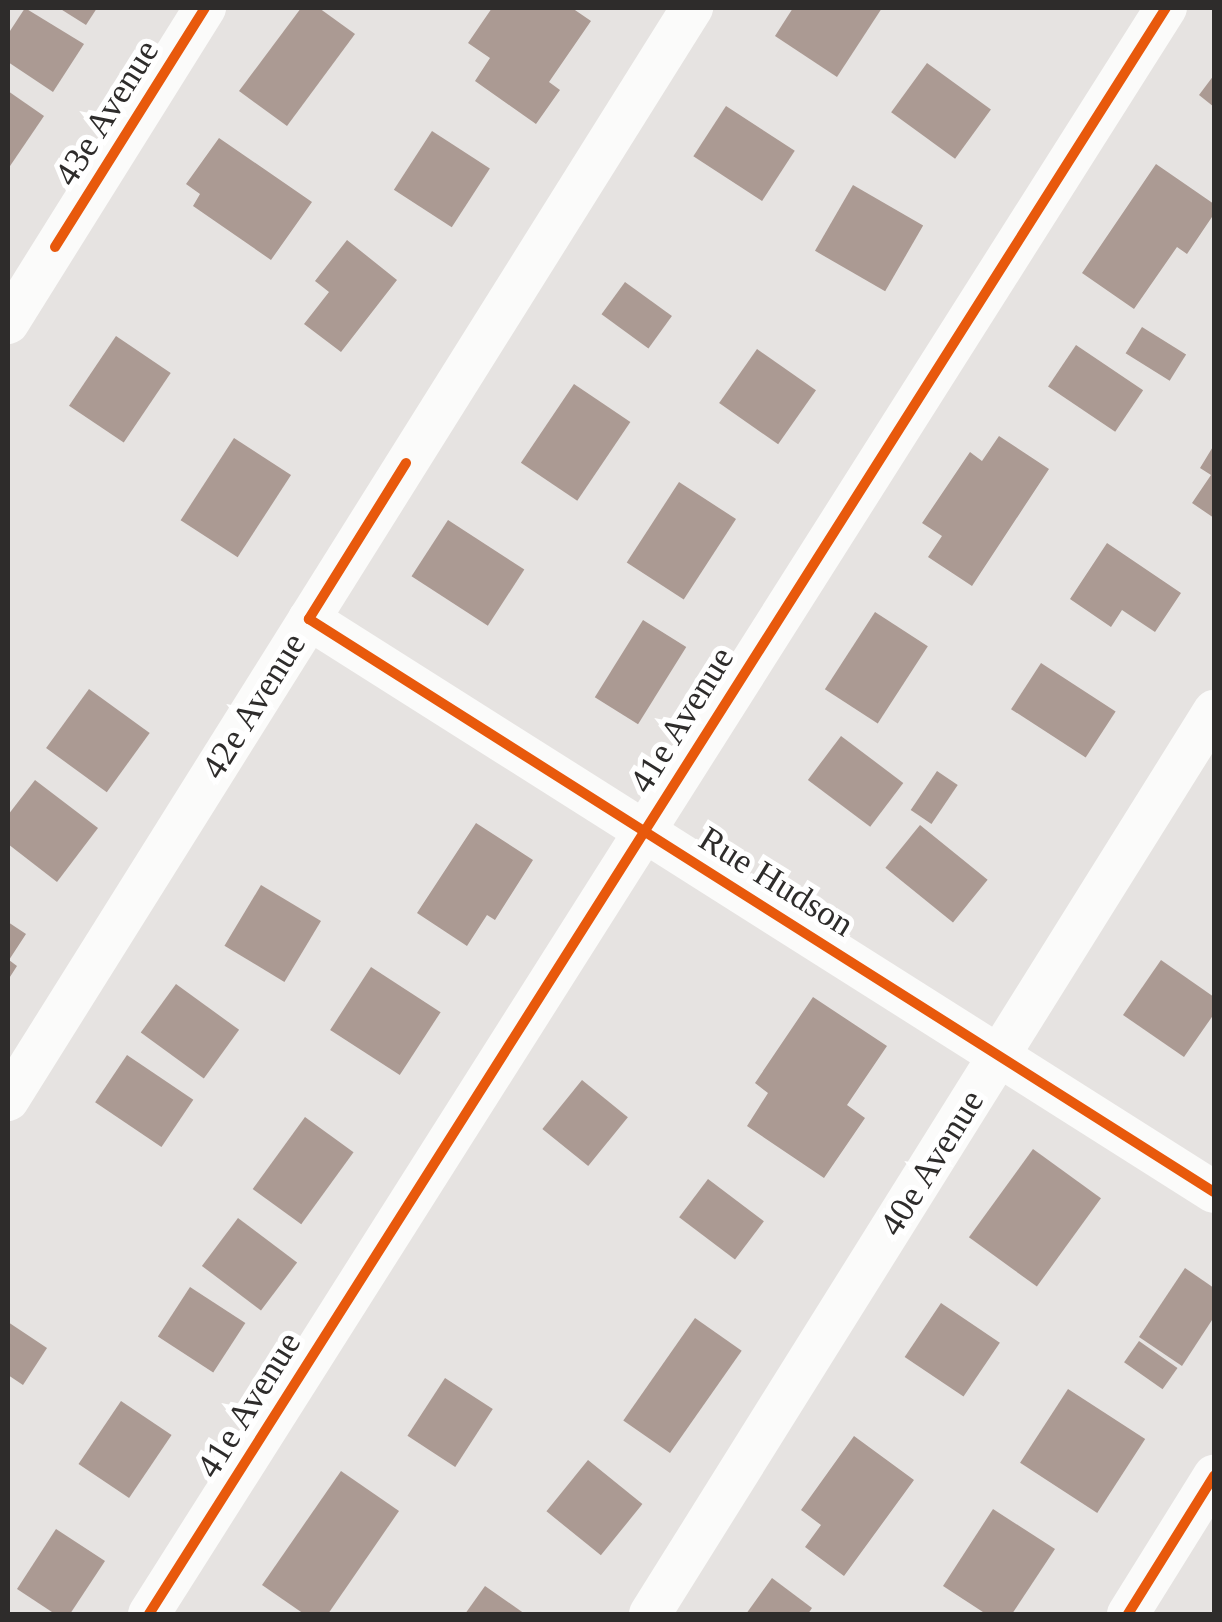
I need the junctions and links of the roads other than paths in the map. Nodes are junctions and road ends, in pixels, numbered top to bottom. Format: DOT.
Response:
graph roads {
  1 [pos="205,8"];
  2 [pos="692,8"];
  3 [pos="1166,8"];
  4 [pos="8,323"];
  5 [pos="308,620"];
  6 [pos="1214,712"];
  7 [pos="645,832"];
  8 [pos="999,1056"];
  9 [pos="8,1100"];
  10 [pos="1214,1192"];
  11 [pos="1214,1476"];
  12 [pos="149,1614"];
  13 [pos="650,1614"];
  14 [pos="1128,1614"];
  1 -- 4 [label="street, 43e Avenue"];
  2 -- 5 [label="street, 42e Avenue"];
  3 -- 7 [label="street, 41e Avenue"];
  5 -- 7 [label="street, Rue Hudson"];
  5 -- 9 [label="street, 42e Avenue"];
  6 -- 8 [label="street, 40e Avenue"];
  7 -- 8 [label="street, Rue Hudson"];
  7 -- 12 [label="street, 41e Avenue"];
  8 -- 10 [label="street, Rue Hudson"];
  8 -- 13 [label="street, 40e Avenue"];
  11 -- 14 [label="street"];
}
